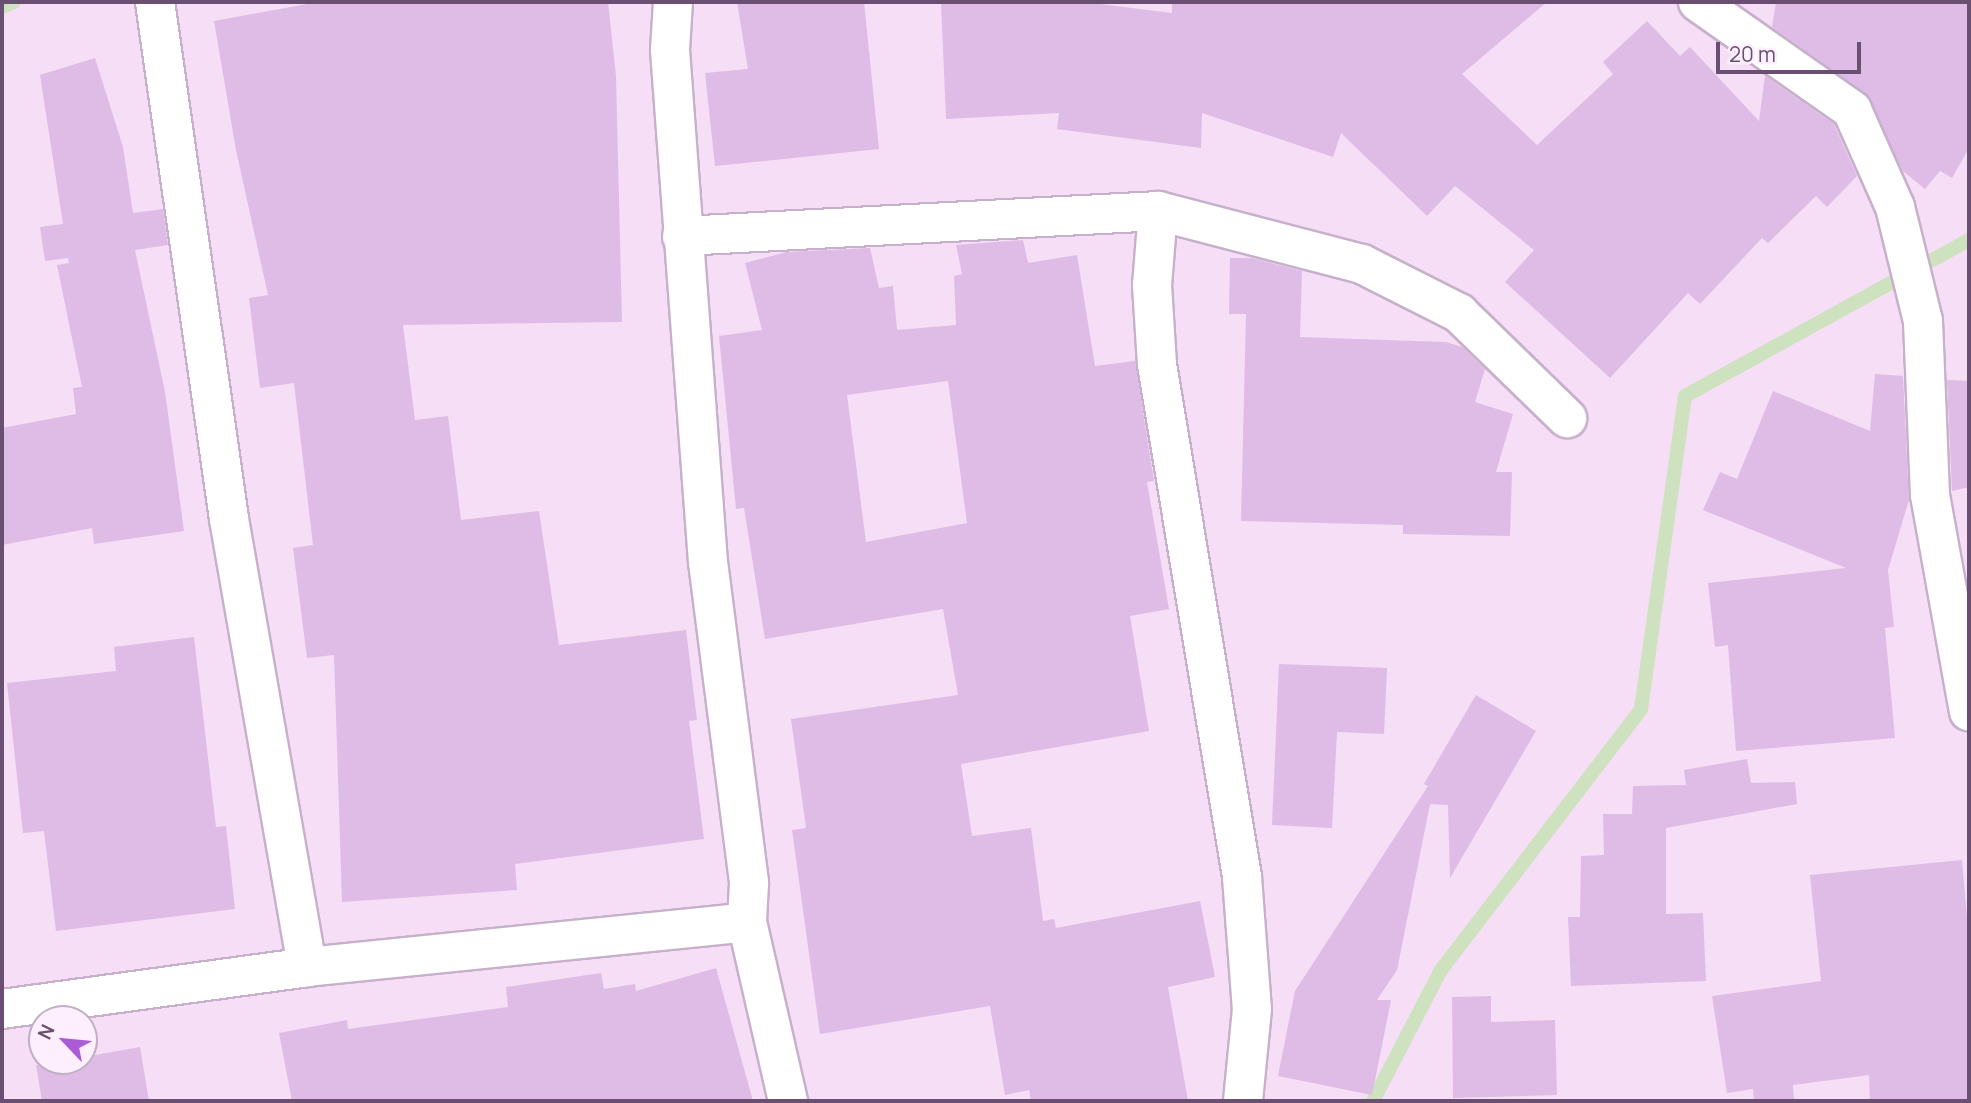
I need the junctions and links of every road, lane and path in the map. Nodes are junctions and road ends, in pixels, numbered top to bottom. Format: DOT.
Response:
graph roads {
  1 [pos="155,2"];
  2 [pos="673,2"];
  3 [pos="1698,2"];
  4 [pos="1158,211"];
  5 [pos="682,236"];
  6 [pos="1567,418"];
  7 [pos="1969,712"];
  8 [pos="747,922"];
  9 [pos="307,967"];
  10 [pos="2,1009"];
  11 [pos="788,1101"];
  12 [pos="1243,1101"];
  1 -- 9 [label="street"];
  2 -- 5 [label="street"];
  3 -- 7 [label="street"];
  4 -- 5 [label="street"];
  4 -- 6 [label="street"];
  4 -- 12 [label="street"];
  5 -- 8 [label="street"];
  8 -- 9 [label="street"];
  8 -- 11 [label="street"];
  9 -- 10 [label="street"];
}
